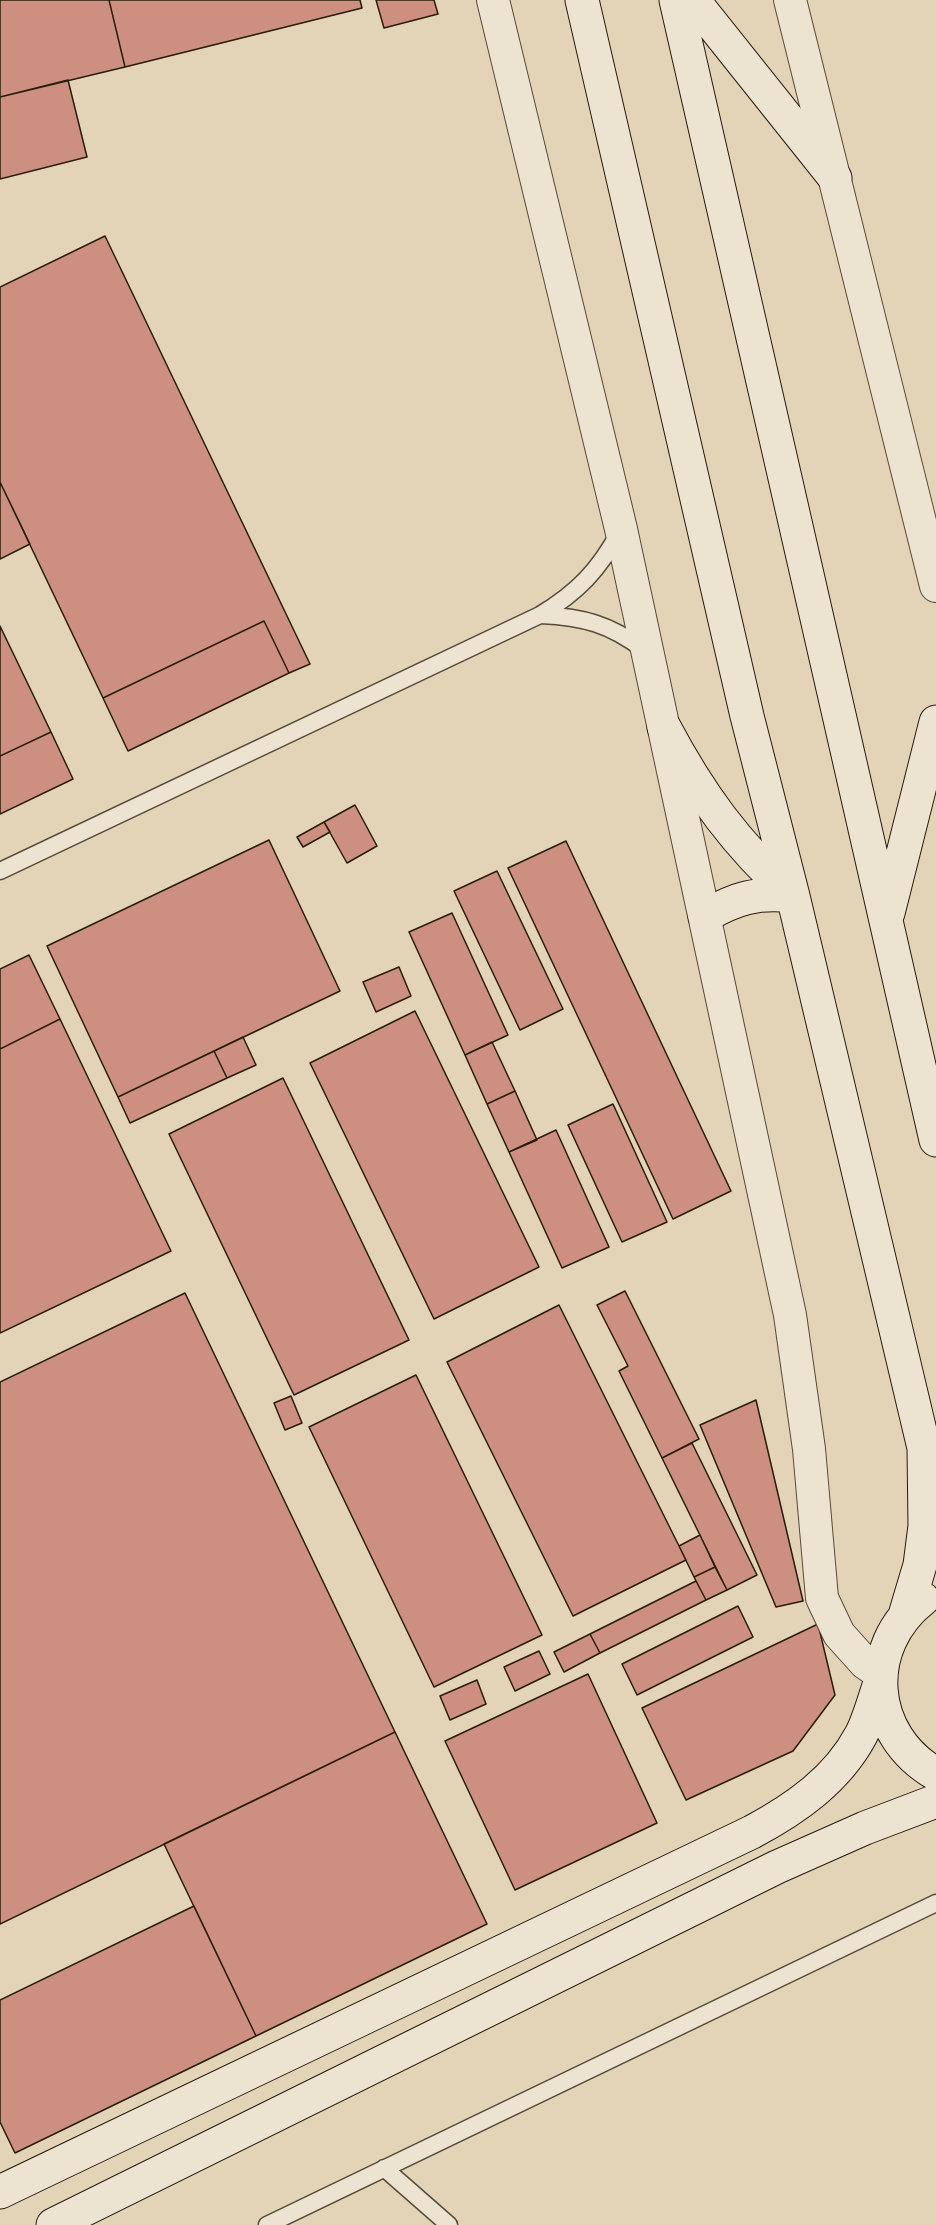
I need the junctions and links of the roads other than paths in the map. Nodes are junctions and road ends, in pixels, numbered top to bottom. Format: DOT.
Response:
graph roads {
  1 [pos="493,0"];
  2 [pos="582,0"];
  3 [pos="676,0"];
  4 [pos="693,0"];
  5 [pos="790,0"];
  6 [pos="835,178"];
  7 [pos="621,529"];
  8 [pos="936,586"];
  9 [pos="540,615"];
  10 [pos="649,653"];
  11 [pos="936,722"];
  12 [pos="664,727"];
  13 [pos="0,871"];
  14 [pos="793,896"];
  15 [pos="705,916"];
  16 [pos="886,917"];
  17 [pos="936,1140"];
  18 [pos="936,1589"];
  19 [pos="906,1612"];
  20 [pos="880,1679"];
  21 [pos="936,1774"];
  22 [pos="936,1801"];
  23 [pos="936,1903"];
  24 [pos="384,2168"];
  25 [pos="0,2192"];
  26 [pos="53,2225"];
  27 [pos="267,2225"];
  28 [pos="449,2225"];
  1 -- 7 [label="street"];
  2 -- 14 [label="main road"];
  3 -- 16 [label="main road"];
  4 -- 6 [label="main road"];
  5 -- 6 [label="street"];
  6 -- 8 [label="street"];
  7 -- 9 [label="lane"];
  7 -- 10 [label="street"];
  9 -- 10 [label="lane"];
  9 -- 13 [label="lane"];
  10 -- 12 [label="street"];
  11 -- 16 [label="main road"];
  12 -- 14 [label="main road"];
  12 -- 15 [label="street"];
  14 -- 15 [label="main road"];
  14 -- 19 [label="main road"];
  15 -- 20 [label="street"];
  16 -- 17 [label="main road"];
  18 -- 19 [label="main road"];
  19 -- 20 [label="main road"];
  20 -- 21 [label="main road"];
  20 -- 25 [label="main road"];
  22 -- 26 [label="main road"];
  23 -- 24 [label="lane"];
  24 -- 27 [label="lane"];
  24 -- 28 [label="lane"];
}
